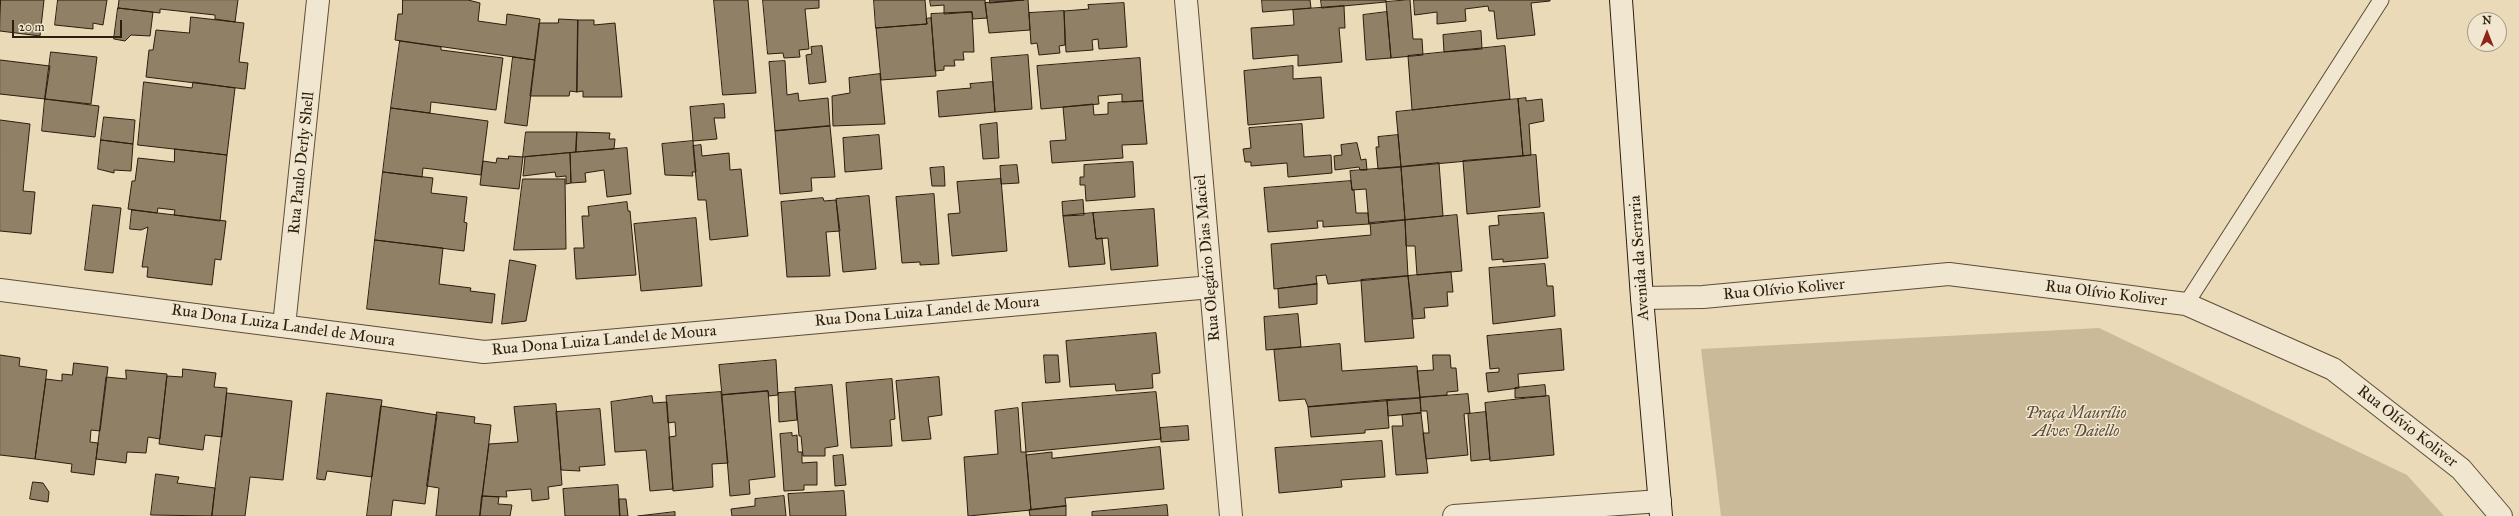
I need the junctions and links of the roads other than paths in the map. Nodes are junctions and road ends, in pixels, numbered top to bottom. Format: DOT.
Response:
graph roads {
  1 [pos="318,0"];
  2 [pos="1186,0"];
  3 [pos="1621,0"];
  4 [pos="2381,0"];
  5 [pos="1211,287"];
  6 [pos="0,290"];
  7 [pos="1642,298"];
  8 [pos="2186,304"];
  9 [pos="284,326"];
  10 [pos="1661,509"];
  11 [pos="1231,516"];
  12 [pos="1454,516"];
  13 [pos="2501,516"];
  1 -- 9 [label="street, Rua Paulo Derly Shell"];
  2 -- 5 [label="street, Rua Olegário Dias Maciel"];
  3 -- 7 [label="street, Avenida da Serraria"];
  4 -- 8 [label="lane"];
  5 -- 9 [label="street, Rua Dona Luiza Landel de Moura"];
  5 -- 11 [label="street, Rua Olegário Dias Maciel"];
  6 -- 9 [label="street, Rua Dona Luiza Landel de Moura"];
  7 -- 8 [label="street, Rua Olívio Koliver"];
  7 -- 10 [label="street, Avenida da Serraria"];
  8 -- 13 [label="street, Rua Olívio Koliver"];
  10 -- 12 [label="street"];
}
